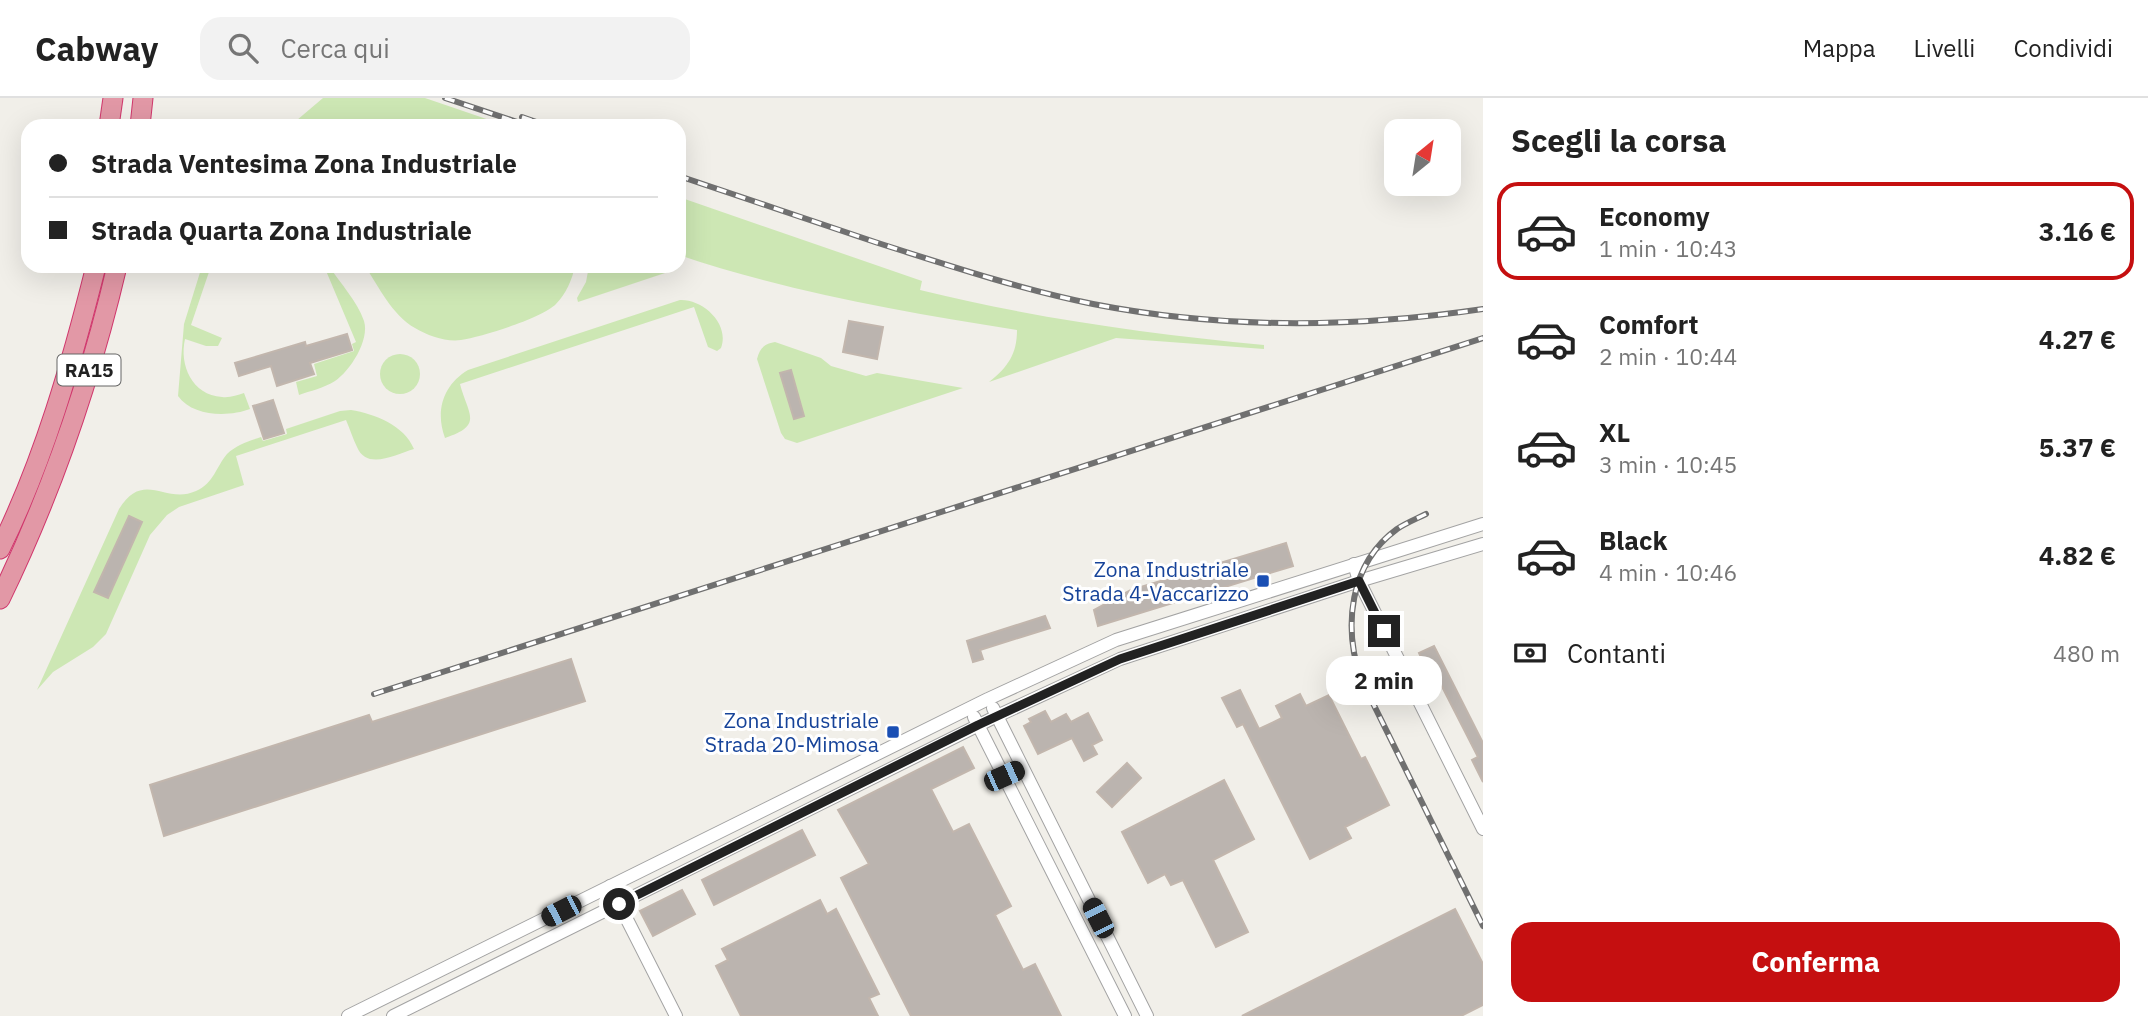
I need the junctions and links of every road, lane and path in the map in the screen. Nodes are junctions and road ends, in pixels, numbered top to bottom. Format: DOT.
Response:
graph roads {
  1 [pos="113,98"];
  2 [pos="123,98"];
  3 [pos="143,98"];
  4 [pos="111,119"];
  5 [pos="121,119"];
  6 [pos="141,119"];
  7 [pos="94,273"];
  8 [pos="115,273"];
  9 [pos="1483,524"];
  10 [pos="1465,529"];
  11 [pos="1425,542"];
  12 [pos="1477,546"];
  13 [pos="0,549"];
  14 [pos="1432,561"];
  15 [pos="1354,564"];
  16 [pos="1359,581"];
  17 [pos="0,599"];
  18 [pos="1212,609"];
  19 [pos="1219,628"];
  20 [pos="988,699"];
  21 [pos="970,708"];
  22 [pos="997,716"];
  23 [pos="978,725"];
  24 [pos="888,748"];
  25 [pos="896,765"];
  26 [pos="1022,768"];
  27 [pos="1004,776"];
  28 [pos="809,788"];
  29 [pos="817,805"];
  30 [pos="1483,829"];
  31 [pos="1073,870"];
  32 [pos="1056,878"];
  33 [pos="610,886"];
  34 [pos="619,904"];
  35 [pos="348,1016"];
  36 [pos="393,1016"];
  37 [pos="676,1016"];
  38 [pos="1125,1016"];
  39 [pos="1147,1016"];
  1 -- 4 [label="highway"];
  2 -- 5 [label="highway"];
  3 -- 6 [label="highway"];
  7 -- 13 [label="highway, RA15"];
  8 -- 17 [label="highway, RA15"];
  9 -- 10 [label="street"];
  10 -- 11 [label="street"];
  10 -- 12 [label="street"];
  11 -- 14 [label="street"];
  11 -- 15 [label="street"];
  12 -- 14 [label="street"];
  14 -- 16 [label="street"];
  15 -- 16 [label="street"];
  15 -- 18 [label="street"];
  16 -- 19 [label="street"];
  16 -- 30 [label="street"];
  18 -- 19 [label="street"];
  18 -- 20 [label="street"];
  19 -- 22 [label="street"];
  20 -- 21 [label="street"];
  20 -- 22 [label="street"];
  21 -- 23 [label="street"];
  21 -- 24 [label="street"];
  22 -- 23 [label="street"];
  22 -- 26 [label="street"];
  23 -- 25 [label="street"];
  23 -- 27 [label="street"];
  24 -- 25 [label="street"];
  24 -- 28 [label="street"];
  25 -- 29 [label="street"];
  26 -- 27 [label="street"];
  26 -- 31 [label="street"];
  27 -- 32 [label="street"];
  28 -- 29 [label="street"];
  28 -- 33 [label="street"];
  29 -- 34 [label="street"];
  31 -- 32 [label="street"];
  31 -- 39 [label="street"];
  32 -- 38 [label="street"];
  33 -- 34 [label="street"];
  33 -- 35 [label="street"];
  34 -- 36 [label="street"];
  34 -- 37 [label="street"];
}
